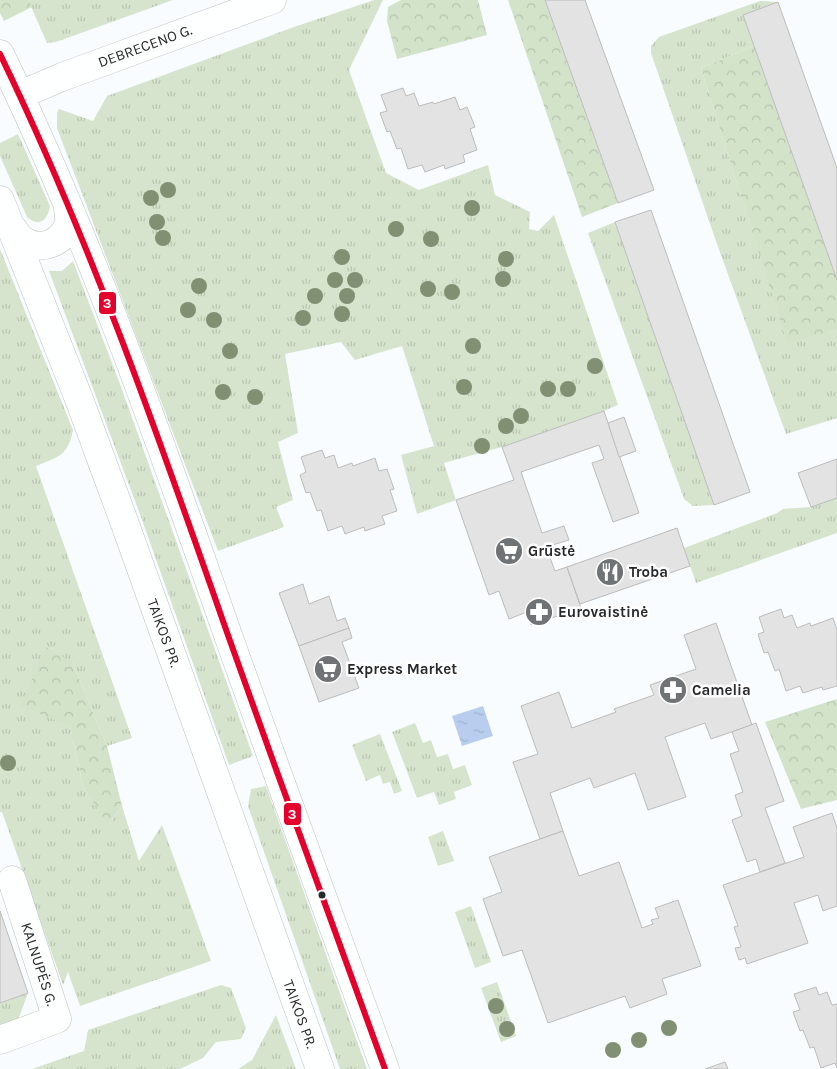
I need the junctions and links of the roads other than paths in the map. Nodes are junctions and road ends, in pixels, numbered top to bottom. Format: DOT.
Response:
graph roads {
  1 [pos="272,0"];
  2 [pos="0,54"];
  3 [pos="20,95"];
  4 [pos="0,200"];
  5 [pos="68,207"];
  6 [pos="13,229"];
  7 [pos="12,880"];
  8 [pos="0,1040"];
  9 [pos="320,1069"];
  10 [pos="385,1069"];
  1 -- 3 [label="main road, DEBRECENO G."];
  2 -- 3 [label="main road"];
  3 -- 5 [label="main road"];
  4 -- 6 [label="main road, TAIKOS PR."];
  5 -- 6 [label="main road"];
  5 -- 10 [label="main road"];
  6 -- 9 [label="main road, TAIKOS PR."];
  7 -- 8 [label="main road, KALNUPĖS G."];
}
